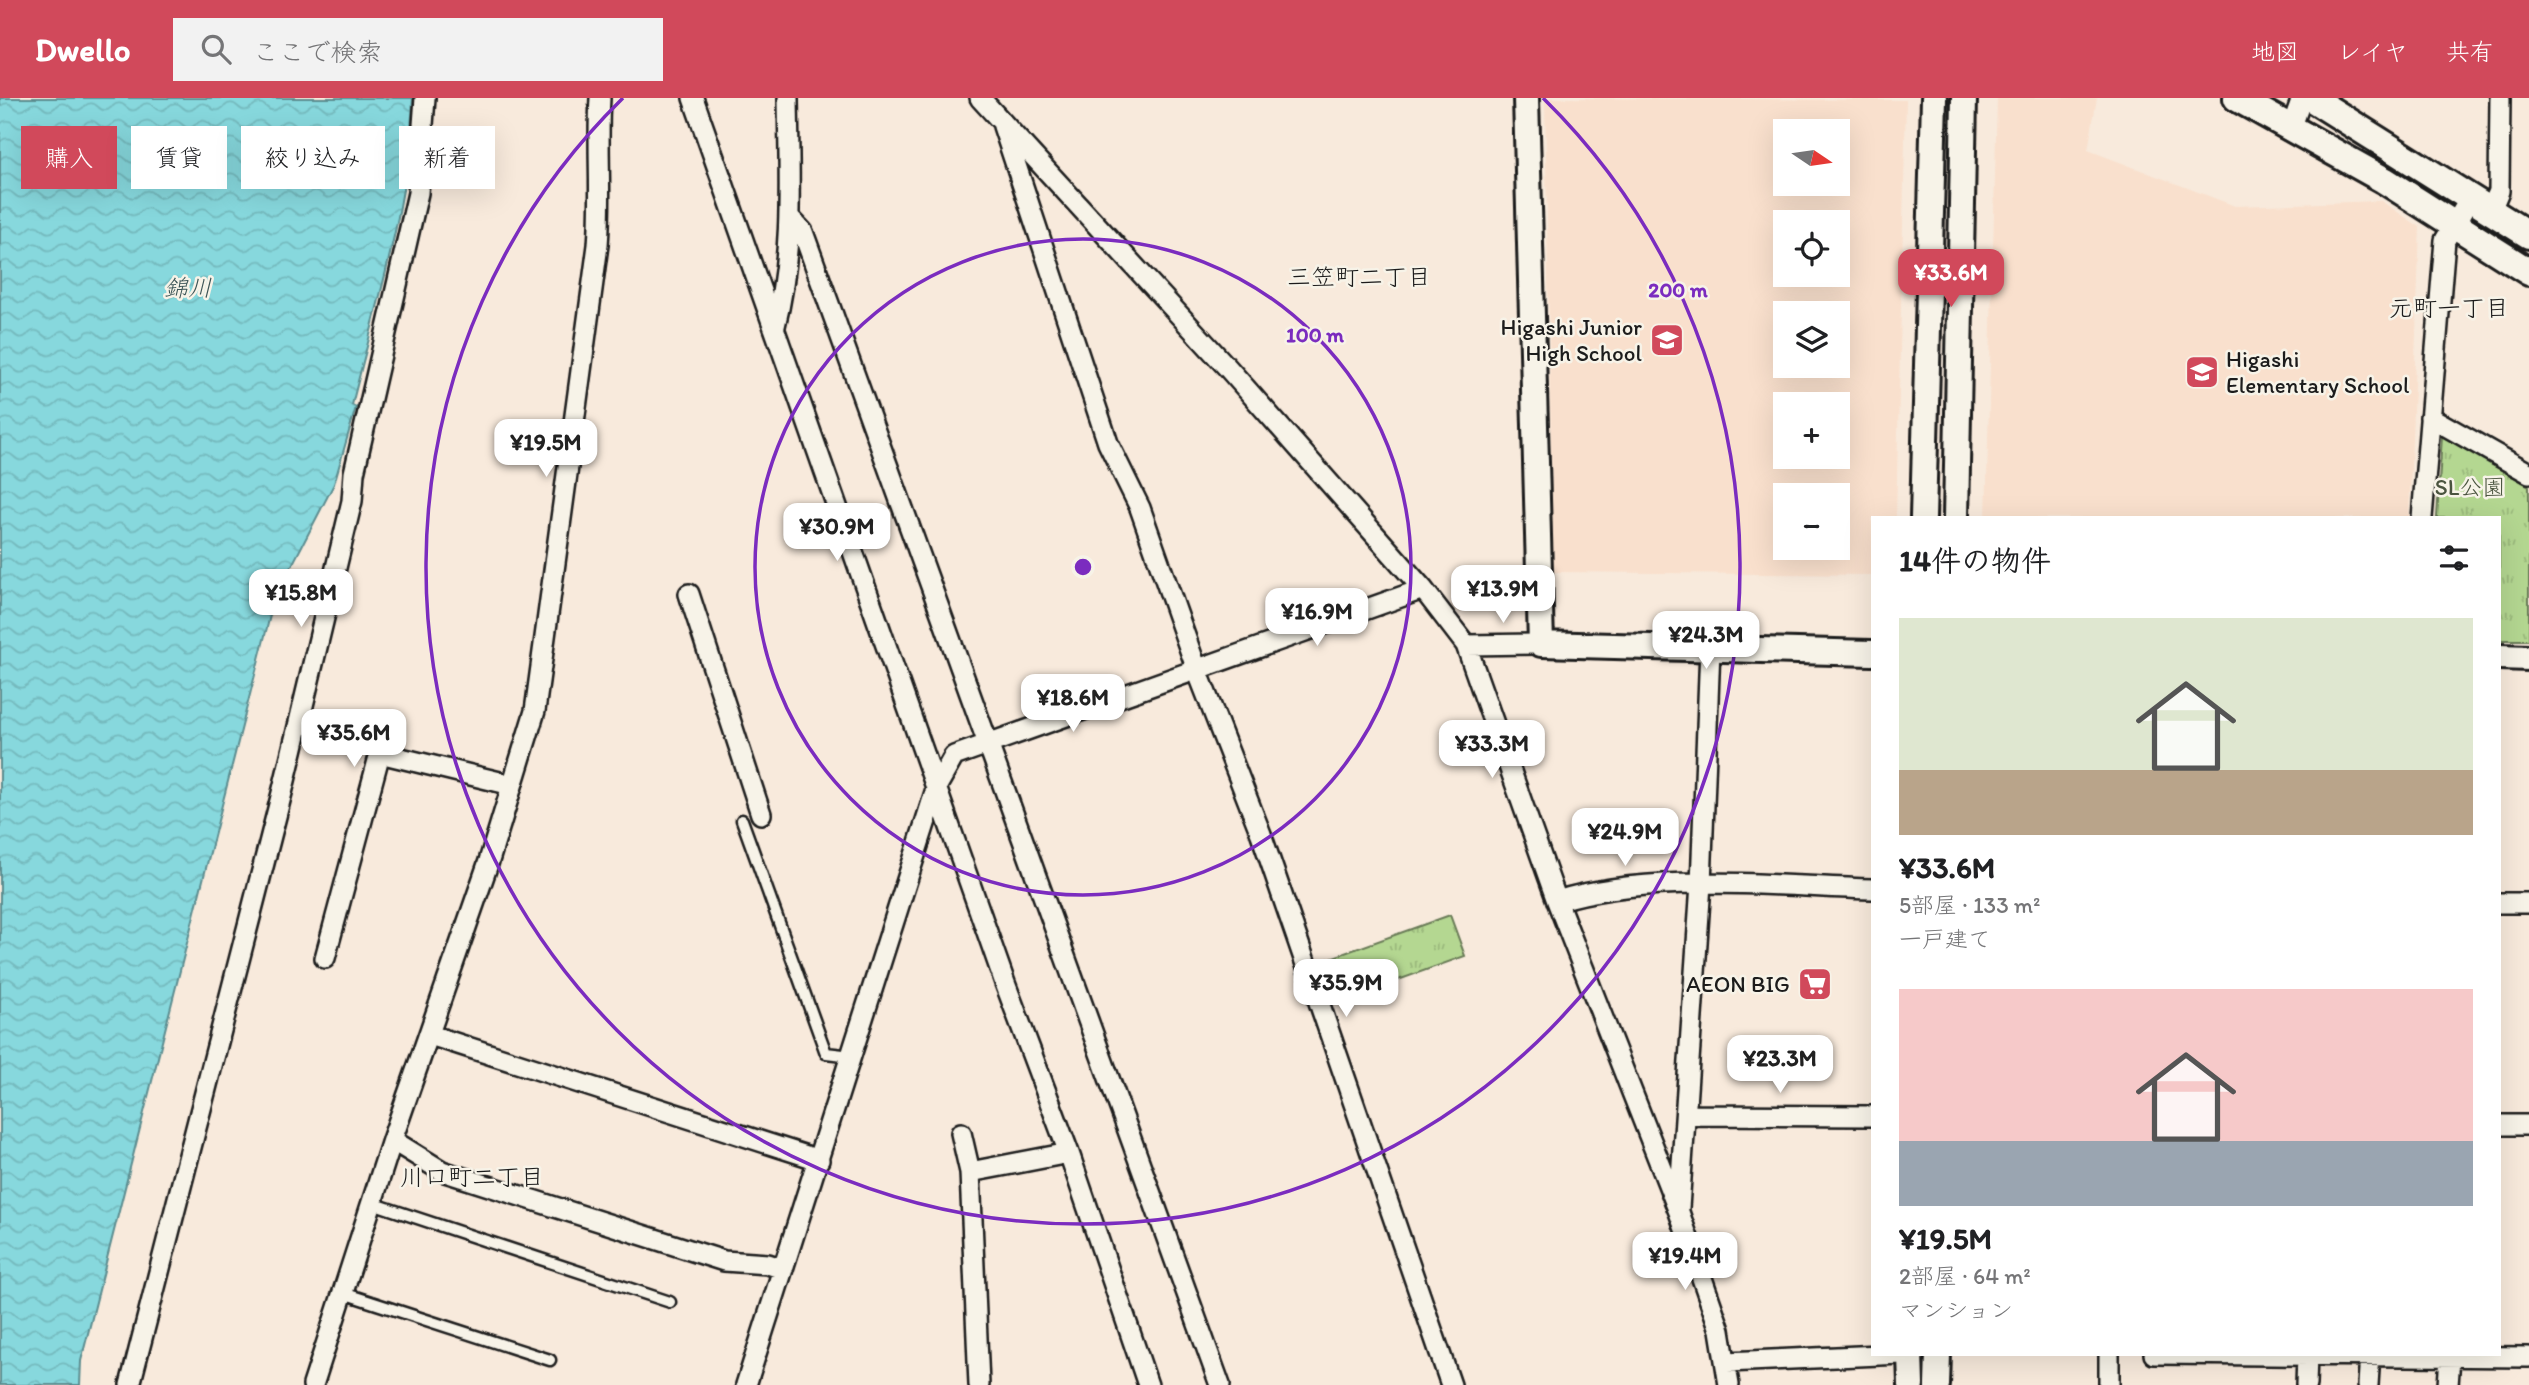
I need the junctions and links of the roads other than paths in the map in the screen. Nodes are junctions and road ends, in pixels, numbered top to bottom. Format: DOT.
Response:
graph roads {
  1 [pos="425,98"];
  2 [pos="600,98"];
  3 [pos="693,98"];
  4 [pos="788,98"];
  5 [pos="980,98"];
  6 [pos="997,98"];
  7 [pos="1526,98"];
  8 [pos="1934,98"];
  9 [pos="1964,98"];
  10 [pos="2237,98"];
  11 [pos="2302,98"];
  12 [pos="2311,98"];
  13 [pos="2500,98"];
  14 [pos="1000,120"];
  15 [pos="2292,126"];
  16 [pos="2481,203"];
  17 [pos="791,219"];
  18 [pos="2454,223"];
  19 [pos="2529,235"];
  20 [pos="2529,272"];
  21 [pos="775,326"];
  22 [pos="2430,417"];
  23 [pos="2529,474"];
  24 [pos="1923,516"];
  25 [pos="1956,516"];
  26 [pos="2422,516"];
  27 [pos="1423,589"];
  28 [pos="689,594"];
  29 [pos="1541,644"];
  30 [pos="1466,645"];
  31 [pos="1710,648"];
  32 [pos="1871,653"];
  33 [pos="2501,657"];
  34 [pos="2529,658"];
  35 [pos="1197,670"];
  36 [pos="988,743"];
  37 [pos="512,785"];
  38 [pos="937,786"];
  39 [pos="752,817"];
  40 [pos="1701,884"];
  41 [pos="1871,889"];
  42 [pos="1557,901"];
  43 [pos="2501,903"];
  44 [pos="2529,904"];
  45 [pos="325,958"];
  46 [pos="430,1035"];
  47 [pos="852,1056"];
  48 [pos="1688,1115"];
  49 [pos="1871,1116"];
  50 [pos="2501,1125"];
  51 [pos="2529,1125"];
  52 [pos="961,1133"];
  53 [pos="392,1140"];
  54 [pos="1069,1153"];
  55 [pos="819,1160"];
  56 [pos="970,1172"];
  57 [pos="372,1203"];
  58 [pos="1679,1212"];
  59 [pos="783,1269"];
  60 [pos="343,1293"];
  61 [pos="670,1302"];
  62 [pos="1871,1355"];
  63 [pos="1910,1356"];
  64 [pos="1938,1356"];
  65 [pos="2109,1356"];
  66 [pos="2307,1356"];
  67 [pos="2370,1356"];
  68 [pos="2410,1356"];
  69 [pos="2450,1357"];
  70 [pos="2529,1357"];
  71 [pos="550,1360"];
  72 [pos="1727,1362"];
  73 [pos="130,1385"];
  74 [pos="313,1385"];
  75 [pos="746,1385"];
  76 [pos="979,1385"];
  77 [pos="1149,1385"];
  78 [pos="1220,1385"];
  79 [pos="1451,1385"];
  80 [pos="1729,1385"];
  81 [pos="1910,1385"];
  82 [pos="1937,1385"];
  83 [pos="2109,1385"];
  84 [pos="2306,1385"];
  85 [pos="2368,1385"];
  86 [pos="2448,1385"];
  1 -- 73 [label="street"];
  2 -- 37 [label="street"];
  3 -- 21 [label="street"];
  4 -- 17 [label="street"];
  5 -- 14 [label="street"];
  6 -- 14 [label="street"];
  7 -- 29 [label="street"];
  8 -- 24 [label="street"];
  9 -- 25 [label="street"];
  10 -- 15 [label="main road"];
  11 -- 15 [label="street"];
  12 -- 16 [label="main road"];
  13 -- 16 [label="street"];
  14 -- 27 [label="street"];
  14 -- 35 [label="street"];
  15 -- 18 [label="main road"];
  16 -- 18 [label="street"];
  16 -- 19 [label="main road"];
  17 -- 21 [label="street"];
  17 -- 36 [label="street"];
  18 -- 20 [label="main road"];
  18 -- 22 [label="street"];
  21 -- 38 [label="street"];
  22 -- 23 [label="street"];
  22 -- 26 [label="street"];
  27 -- 30 [label="street"];
  27 -- 35 [label="street"];
  28 -- 39 [label="street"];
  29 -- 30 [label="street"];
  29 -- 31 [label="street"];
  30 -- 42 [label="street"];
  31 -- 32 [label="street"];
  31 -- 40 [label="street"];
  33 -- 34 [label="street"];
  35 -- 36 [label="street"];
  35 -- 79 [label="street"];
  36 -- 38 [label="street"];
  36 -- 78 [label="street"];
  37 -- 45 [label="street"];
  37 -- 46 [label="street"];
  38 -- 47 [label="street"];
  38 -- 54 [label="street"];
  39 -- 47 [label="lane"];
  40 -- 41 [label="street"];
  40 -- 42 [label="street"];
  40 -- 48 [label="street"];
  42 -- 58 [label="street"];
  43 -- 44 [label="street"];
  46 -- 53 [label="street"];
  46 -- 55 [label="street"];
  47 -- 55 [label="street"];
  48 -- 49 [label="street"];
  48 -- 58 [label="street"];
  50 -- 51 [label="street"];
  52 -- 56 [label="street"];
  53 -- 57 [label="street"];
  53 -- 59 [label="street"];
  54 -- 56 [label="street"];
  54 -- 77 [label="street"];
  55 -- 59 [label="street"];
  56 -- 76 [label="street"];
  57 -- 60 [label="street"];
  57 -- 61 [label="lane"];
  58 -- 72 [label="street"];
  59 -- 75 [label="street"];
  60 -- 71 [label="lane"];
  60 -- 74 [label="street"];
  62 -- 72 [label="street"];
  63 -- 81 [label="street"];
  64 -- 82 [label="street"];
  65 -- 83 [label="street"];
  66 -- 84 [label="street"];
  67 -- 85 [label="street"];
  68 -- 69 [label="street"];
  69 -- 70 [label="street"];
  69 -- 86 [label="street"];
  72 -- 80 [label="street"];
}
